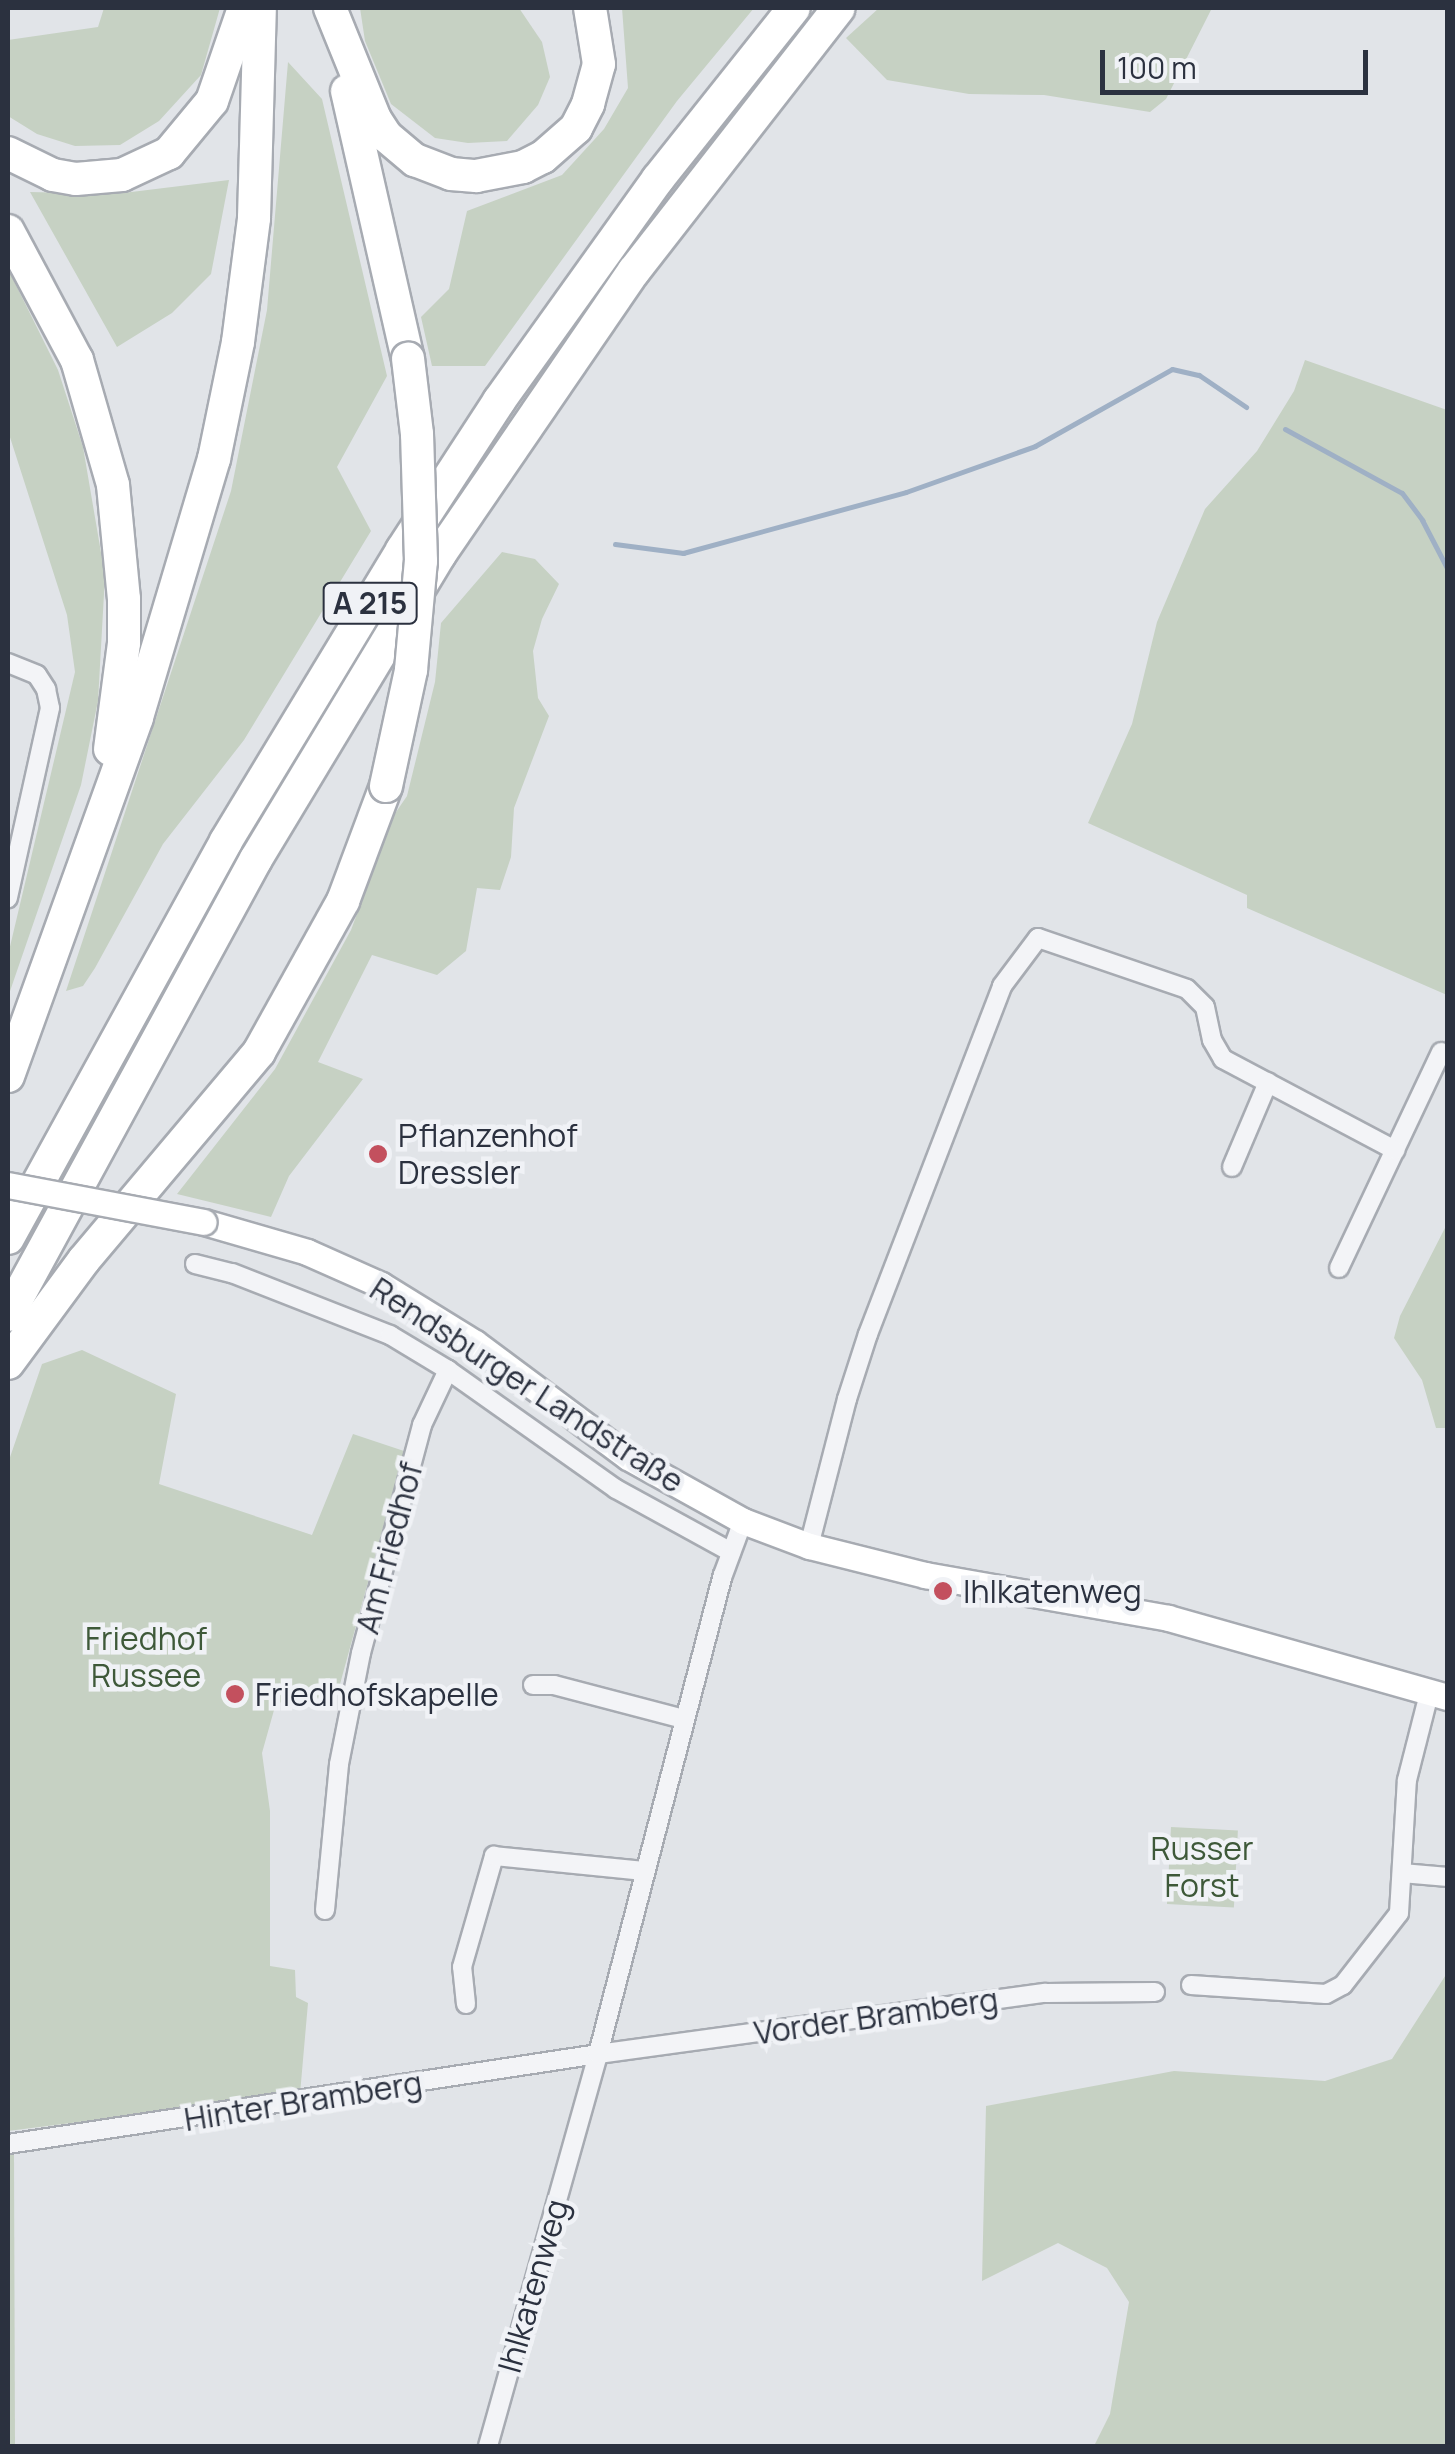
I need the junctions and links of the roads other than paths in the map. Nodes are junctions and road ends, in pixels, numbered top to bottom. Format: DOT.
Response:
graph roads {
  1 [pos="244,8"];
  2 [pos="260,8"];
  3 [pos="329,8"];
  4 [pos="590,8"];
  5 [pos="794,8"];
  6 [pos="839,8"];
  7 [pos="8,153"];
  8 [pos="8,230"];
  9 [pos="8,663"];
  10 [pos="100,818"];
  11 [pos="8,898"];
  12 [pos="1441,1052"];
  13 [pos="8,1076"];
  14 [pos="1268,1082"];
  15 [pos="1394,1150"];
  16 [pos="1232,1167"];
  17 [pos="8,1184"];
  18 [pos="8,1238"];
  19 [pos="195,1264"];
  20 [pos="1339,1268"];
  21 [pos="8,1315"];
  22 [pos="8,1363"];
  23 [pos="448,1370"];
  24 [pos="743,1521"];
  25 [pos="809,1546"];
  26 [pos="731,1552"];
  27 [pos="532,1686"];
  28 [pos="1439,1694"];
  29 [pos="684,1719"];
  30 [pos="646,1871"];
  31 [pos="1402,1873"];
  32 [pos="1448,1877"];
  33 [pos="325,1910"];
  34 [pos="1191,1985"];
  35 [pos="1155,1992"];
  36 [pos="466,2004"];
  37 [pos="598,2054"];
  38 [pos="8,2144"];
  39 [pos="488,2446"];
  1 -- 7 [label="highway"];
  2 -- 10 [label="highway"];
  3 -- 4 [label="highway"];
  3 -- 22 [label="highway, bridge"];
  5 -- 18 [label="highway, A 215"];
  6 -- 21 [label="highway, A 215"];
  8 -- 10 [label="highway"];
  9 -- 11 [label="street"];
  10 -- 13 [label="highway"];
  12 -- 15 [label="street"];
  14 -- 15 [label="street"];
  14 -- 16 [label="street"];
  14 -- 25 [label="street"];
  15 -- 20 [label="street"];
  17 -- 24 [label="street, Rendsburger Landstraße, bridge"];
  19 -- 23 [label="street, Rendsburger Landstraße"];
  23 -- 26 [label="street, Rendsburger Landstraße"];
  23 -- 33 [label="street, Am Friedhof"];
  24 -- 25 [label="street, Rendsburger Landstraße"];
  24 -- 26 [label="street, Ihlkatenweg"];
  25 -- 28 [label="street, Rendsburger Landstraße"];
  26 -- 29 [label="street, Ihlkatenweg"];
  27 -- 29 [label="street"];
  28 -- 31 [label="street"];
  29 -- 30 [label="street, Ihlkatenweg"];
  30 -- 36 [label="street"];
  30 -- 37 [label="street, Ihlkatenweg"];
  31 -- 32 [label="street"];
  31 -- 34 [label="street"];
  35 -- 37 [label="street, Vorder Bramberg"];
  37 -- 38 [label="street, Hinter Bramberg"];
  37 -- 39 [label="street, Ihlkatenweg"];
}
